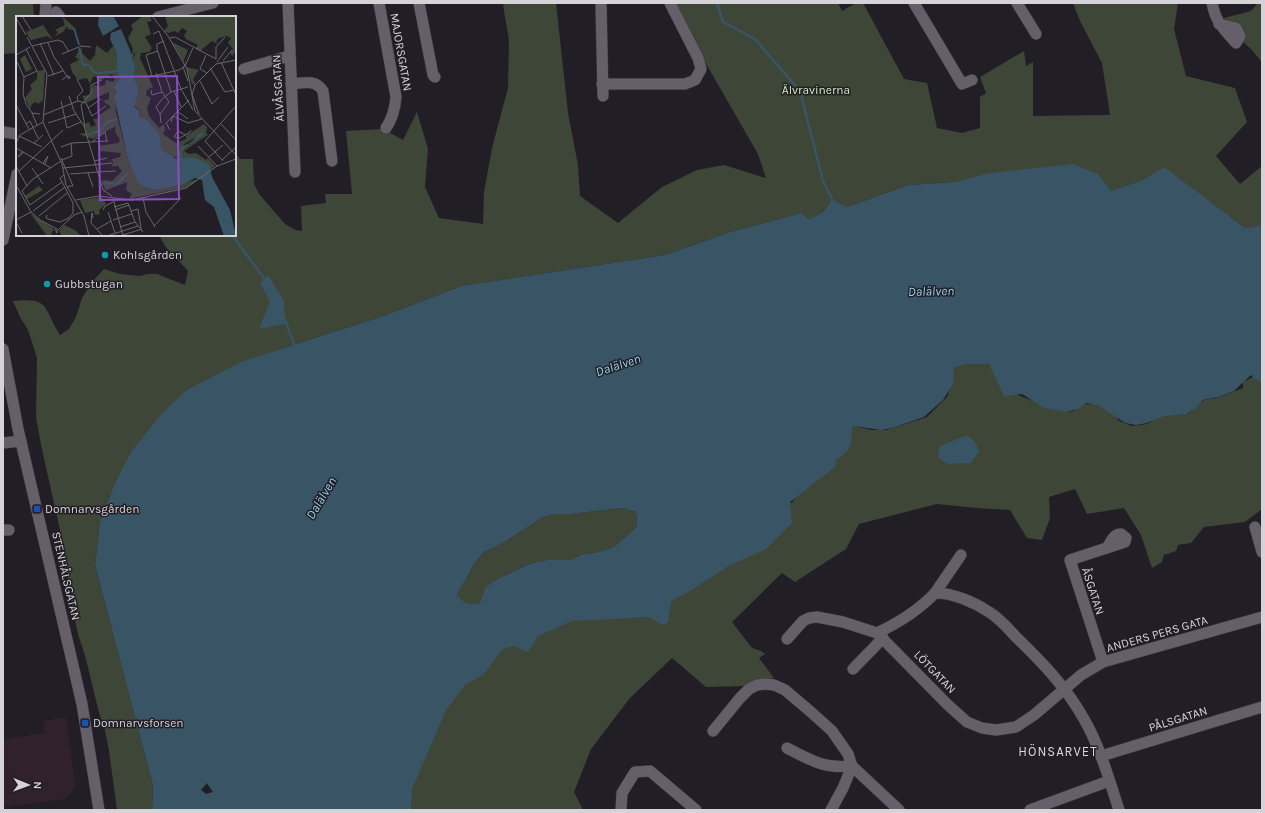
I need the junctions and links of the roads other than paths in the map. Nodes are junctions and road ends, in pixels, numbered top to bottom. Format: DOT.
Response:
graph roads {
  1 [pos="46,3"];
  2 [pos="212,3"];
  3 [pos="288,3"];
  4 [pos="379,3"];
  5 [pos="419,3"];
  6 [pos="601,3"];
  7 [pos="670,3"];
  8 [pos="914,3"];
  9 [pos="1018,3"];
  10 [pos="1212,3"];
  11 [pos="45,16"];
  12 [pos="162,16"];
  13 [pos="1036,34"];
  14 [pos="1236,43"];
  15 [pos="289,56"];
  16 [pos="244,69"];
  17 [pos="435,77"];
  18 [pos="972,80"];
  19 [pos="291,84"];
  20 [pos="386,128"];
  21 [pos="3,132"];
  22 [pos="16,134"];
  23 [pos="332,161"];
  24 [pos="295,172"];
  25 [pos="16,179"];
  26 [pos="3,240"];
  27 [pos="3,349"];
  28 [pos="21,441"];
  29 [pos="3,443"];
  30 [pos="1255,527"];
  31 [pos="1126,542"];
  32 [pos="1262,552"];
  33 [pos="961,555"];
  34 [pos="935,593"];
  35 [pos="1262,617"];
  36 [pos="880,635"];
  37 [pos="787,639"];
  38 [pos="1103,662"];
  39 [pos="853,670"];
  40 [pos="1065,689"];
  41 [pos="1262,706"];
  42 [pos="713,731"];
  43 [pos="787,748"];
  44 [pos="1102,756"];
  45 [pos="852,766"];
  46 [pos="1109,781"];
  47 [pos="1045,808"];
  48 [pos="99,810"];
  49 [pos="621,810"];
  50 [pos="696,810"];
  51 [pos="831,810"];
  52 [pos="899,810"];
  53 [pos="1030,810"];
  54 [pos="1119,810"];
  1 -- 11 [label="street"];
  2 -- 12 [label="street"];
  3 -- 15 [label="street, ÄLVÅSGATAN"];
  4 -- 20 [label="street, MAJORSGATAN"];
  5 -- 17 [label="street"];
  6 -- 7 [label="street"];
  8 -- 18 [label="street"];
  9 -- 13 [label="street"];
  10 -- 14 [label="street"];
  15 -- 16 [label="street"];
  15 -- 19 [label="street, ÄLVÅSGATAN"];
  19 -- 23 [label="street"];
  19 -- 24 [label="street, ÄLVÅSGATAN"];
  21 -- 22 [label="street"];
  25 -- 26 [label="street"];
  27 -- 28 [label="street, STENHÅLSGATAN"];
  28 -- 29 [label="street"];
  28 -- 48 [label="street, STENHÅLSGATAN"];
  30 -- 32 [label="street"];
  31 -- 38 [label="street, ÅSGATAN"];
  33 -- 34 [label="street"];
  34 -- 36 [label="street"];
  34 -- 40 [label="street"];
  35 -- 38 [label="street, ANDERS PERS GATA"];
  36 -- 37 [label="street, LÖTGATAN"];
  36 -- 39 [label="street"];
  36 -- 40 [label="street, LÖTGATAN"];
  38 -- 40 [label="street, ANDERS PERS GATA"];
  40 -- 44 [label="street"];
  41 -- 44 [label="street, PÅLSGATAN"];
  42 -- 45 [label="street"];
  43 -- 45 [label="street"];
  44 -- 46 [label="street"];
  45 -- 51 [label="street"];
  45 -- 52 [label="street"];
  46 -- 47 [label="street"];
  46 -- 54 [label="street"];
  47 -- 53 [label="street"];
  49 -- 50 [label="street"];
}
